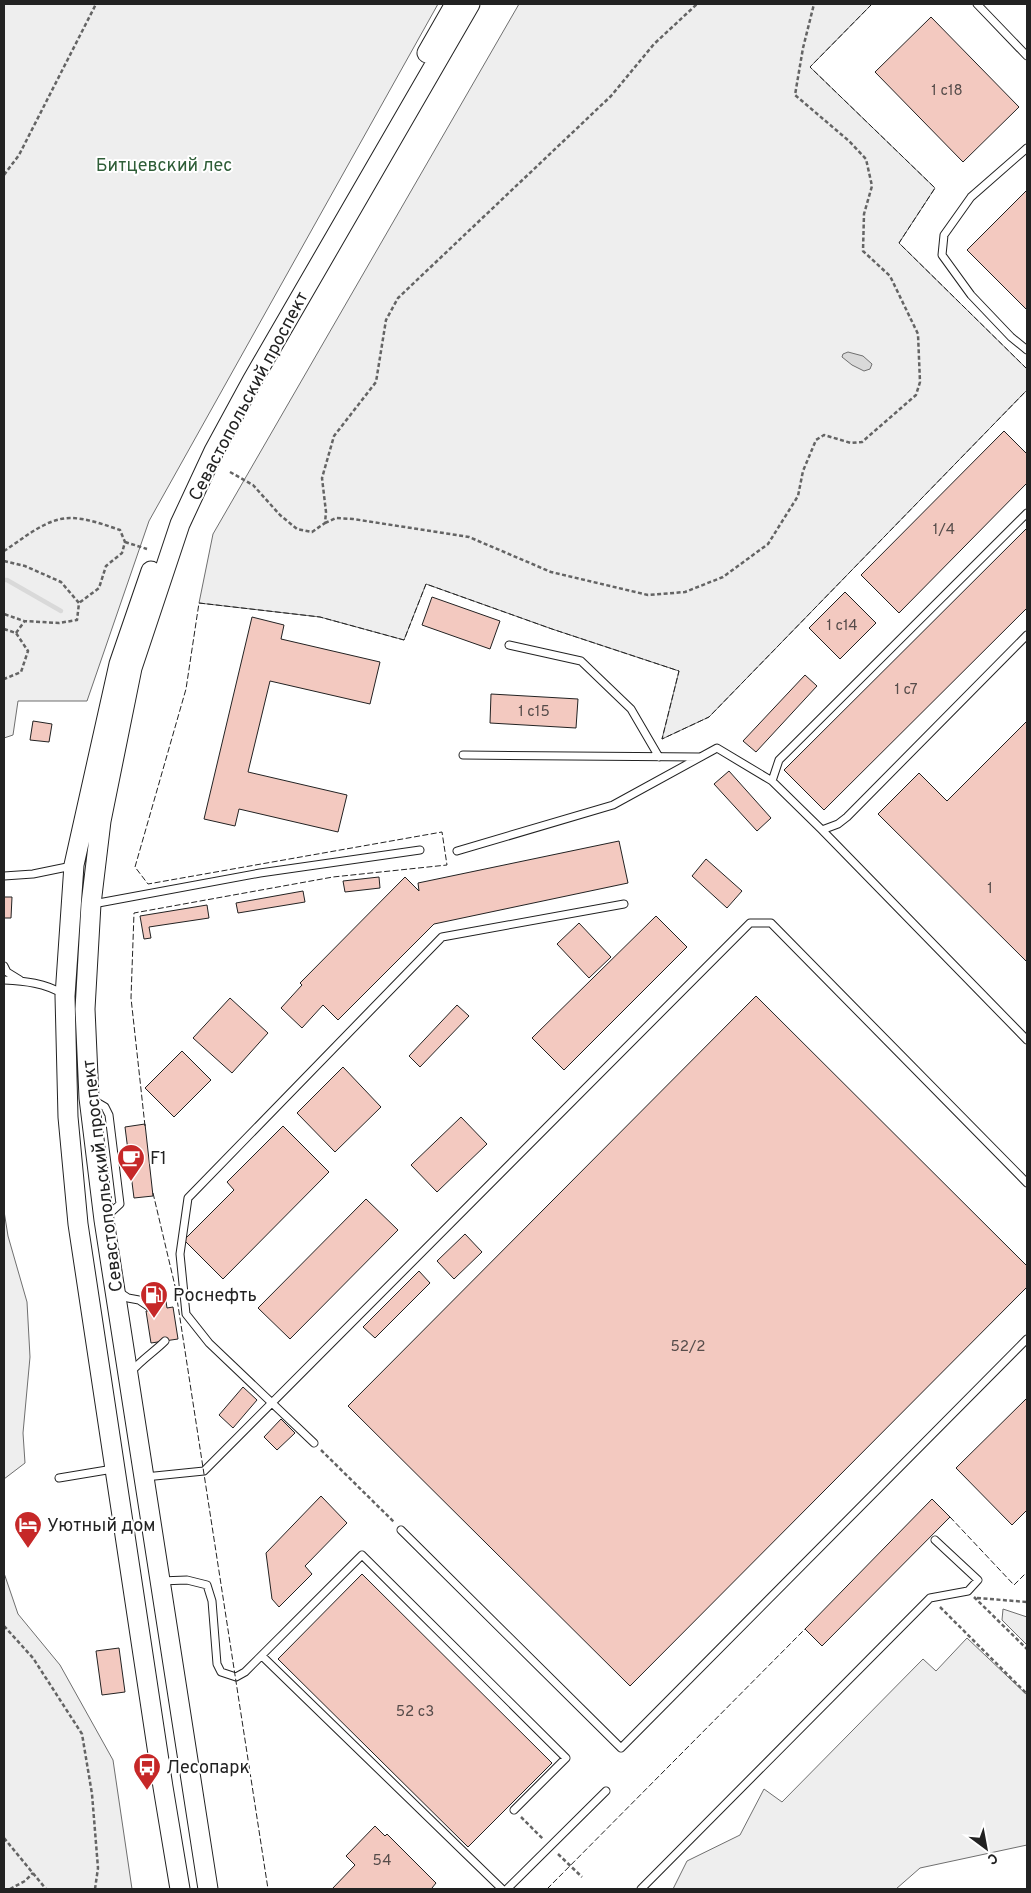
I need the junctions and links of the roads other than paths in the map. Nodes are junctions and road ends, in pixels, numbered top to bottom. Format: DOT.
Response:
graph roads {
  1 [pos="455,4"];
  2 [pos="470,4"];
  3 [pos="977,4"];
  4 [pos="1027,56"];
  5 [pos="1027,148"];
  6 [pos="1027,350"];
  7 [pos="1027,513"];
  8 [pos="1027,635"];
  9 [pos="509,645"];
  10 [pos="463,755"];
  11 [pos="659,757"];
  12 [pos="700,757"];
  13 [pos="772,782"];
  14 [pos="822,830"];
  15 [pos="420,850"];
  16 [pos="457,851"];
  17 [pos="74,865"];
  18 [pos="4,876"];
  19 [pos="91,904"];
  20 [pos="624,904"];
  21 [pos="4,966"];
  22 [pos="4,980"];
  23 [pos="21,981"];
  24 [pos="65,996"];
  25 [pos="1027,1040"];
  26 [pos="1027,1183"];
  27 [pos="115,1290"];
  28 [pos="154,1310"];
  29 [pos="1027,1339"];
  30 [pos="165,1341"];
  31 [pos="128,1376"];
  32 [pos="272,1402"];
  33 [pos="314,1443"];
  34 [pos="116,1468"];
  35 [pos="144,1477"];
  36 [pos="59,1478"];
  37 [pos="401,1530"];
  38 [pos="935,1540"];
  39 [pos="160,1581"];
  40 [pos="262,1656"];
  41 [pos="606,1791"];
  42 [pos="514,1810"];
  43 [pos="180,1889"];
  44 [pos="208,1889"];
  45 [pos="502,1889"];
  46 [pos="507,1889"];
  47 [pos="641,1889"];
  1 -- 17 [label="main road, Севастопольский проспект"];
  2 -- 19 [label="main road, Севастопольский проспект"];
  3 -- 4 [label="lane"];
  5 -- 6 [label="lane"];
  7 -- 13 [label="lane"];
  8 -- 14 [label="lane"];
  9 -- 11 [label="lane"];
  10 -- 11 [label="lane"];
  11 -- 12 [label="lane"];
  12 -- 13 [label="lane"];
  12 -- 16 [label="lane"];
  13 -- 14 [label="lane"];
  14 -- 25 [label="lane"];
  15 -- 19 [label="lane"];
  17 -- 18 [label="lane"];
  17 -- 24 [label="main road, Севастопольский проспект"];
  19 -- 27 [label="main road, Севастопольский проспект"];
  20 -- 32 [label="lane"];
  21 -- 23 [label="lane"];
  22 -- 23 [label="lane"];
  23 -- 24 [label="lane"];
  24 -- 34 [label="main road, Севастопольский проспект"];
  26 -- 32 [label="lane"];
  27 -- 28 [label="lane"];
  27 -- 31 [label="main road, Севастопольский проспект"];
  29 -- 37 [label="lane"];
  30 -- 31 [label="lane"];
  31 -- 35 [label="main road, Севастопольский проспект"];
  32 -- 33 [label="lane"];
  32 -- 35 [label="lane"];
  34 -- 36 [label="lane"];
  34 -- 43 [label="main road, Севастопольский проспект"];
  35 -- 39 [label="main road, Севастопольский проспект"];
  38 -- 47 [label="lane"];
  39 -- 40 [label="lane"];
  39 -- 44 [label="main road, Севастопольский проспект"];
  40 -- 42 [label="lane"];
  40 -- 45 [label="lane"];
  41 -- 46 [label="lane"];
}
